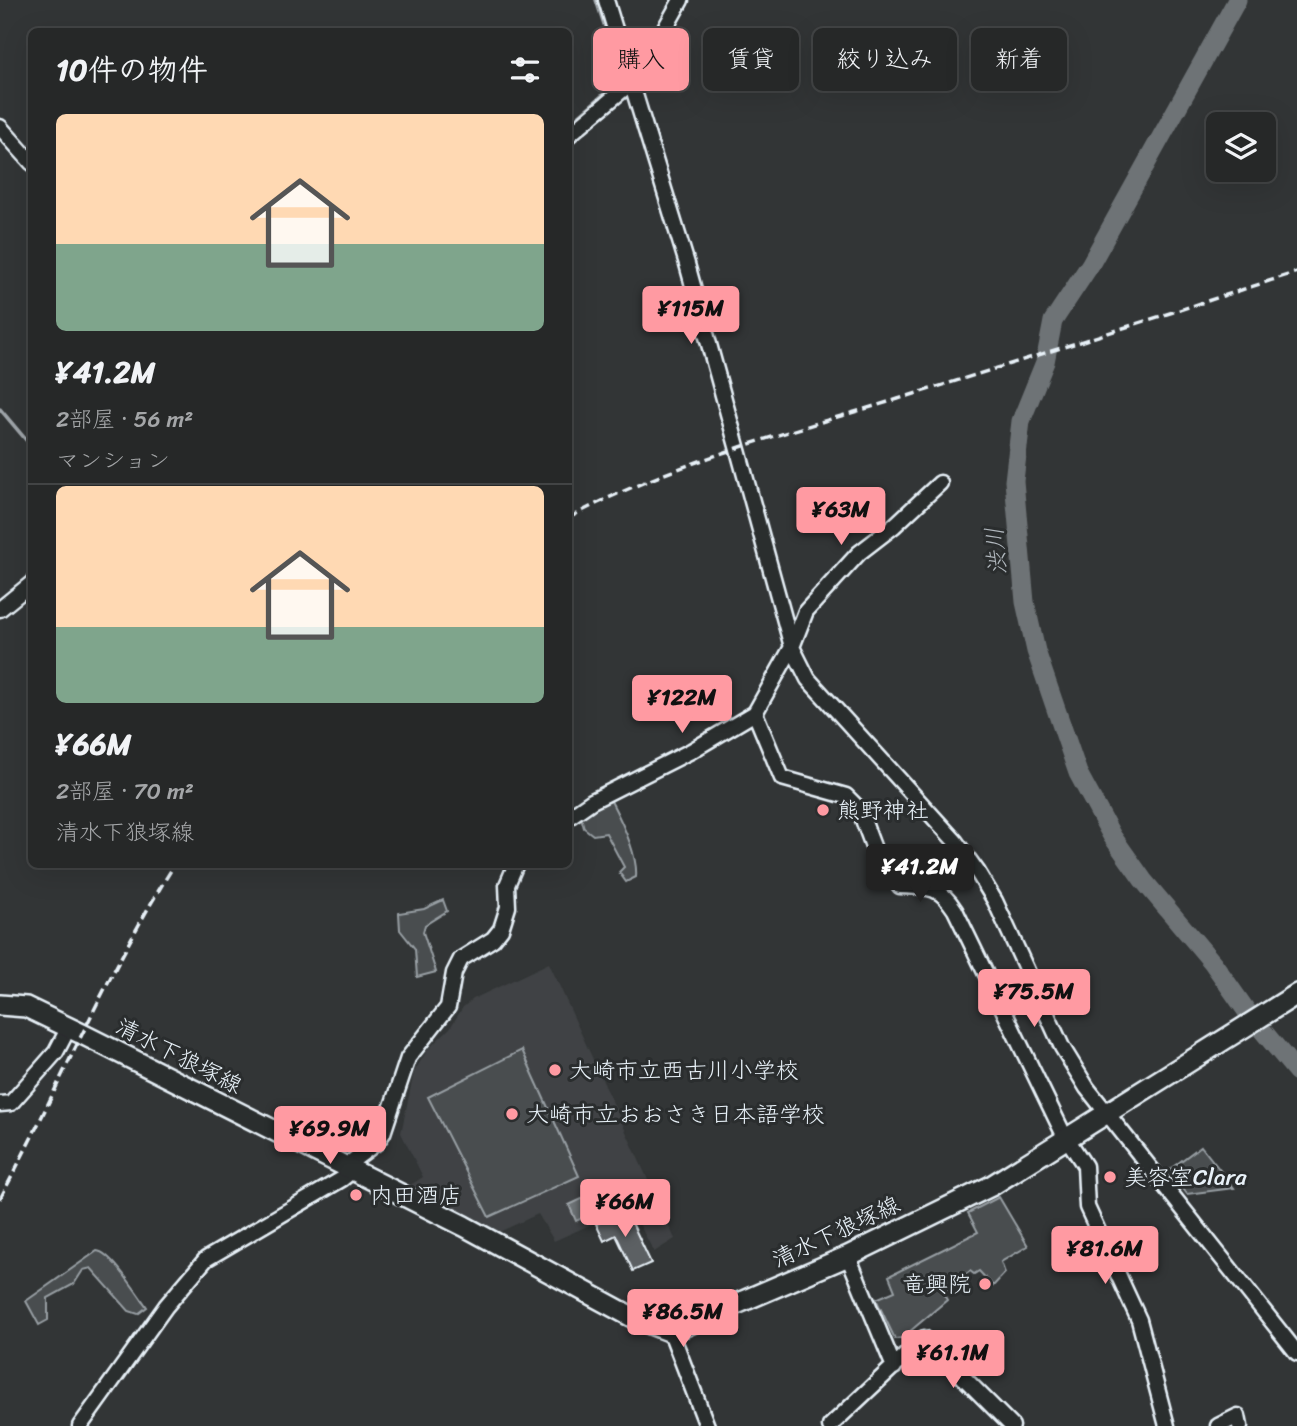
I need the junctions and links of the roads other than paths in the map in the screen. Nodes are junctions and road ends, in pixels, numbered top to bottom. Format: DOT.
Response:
graph roads {
  1 [pos="606,0"];
  2 [pos="681,0"];
  3 [pos="615,28"];
  4 [pos="665,28"];
  5 [pos="621,91"];
  6 [pos="635,91"];
  7 [pos="0,127"];
  8 [pos="572,132"];
  9 [pos="28,158"];
  10 [pos="940,483"];
  11 [pos="28,586"];
  12 [pos="0,609"];
  13 [pos="792,647"];
  14 [pos="755,713"];
  15 [pos="572,815"];
  16 [pos="514,868"];
  17 [pos="1297,994"];
  18 [pos="0,1005"];
  19 [pos="68,1029"];
  20 [pos="1,1102"];
  21 [pos="1107,1115"];
  22 [pos="1067,1137"];
  23 [pos="352,1171"];
  24 [pos="848,1256"];
  25 [pos="671,1332"];
  26 [pos="1297,1353"];
  27 [pos="894,1367"];
  28 [pos="80,1426"];
  29 [pos="707,1426"];
  30 [pos="830,1426"];
  31 [pos="1012,1426"];
  32 [pos="1167,1426"];
  33 [pos="1218,1426"];
  34 [pos="1240,1426"];
  1 -- 3 [label="street"];
  2 -- 4 [label="street"];
  5 -- 8 [label="street"];
  6 -- 13 [label="street"];
  7 -- 9 [label="street"];
  10 -- 13 [label="street"];
  11 -- 12 [label="street"];
  13 -- 14 [label="street"];
  13 -- 21 [label="street"];
  14 -- 15 [label="street"];
  14 -- 22 [label="street"];
  16 -- 23 [label="street"];
  17 -- 21 [label="main road, 清水下狼塚線"];
  18 -- 19 [label="main road, 清水下狼塚線"];
  19 -- 20 [label="street"];
  19 -- 23 [label="main road, 清水下狼塚線"];
  21 -- 22 [label="main road, 清水下狼塚線"];
  21 -- 26 [label="street"];
  22 -- 24 [label="main road, 清水下狼塚線"];
  22 -- 32 [label="street"];
  23 -- 25 [label="main road, 清水下狼塚線"];
  23 -- 28 [label="street"];
  24 -- 25 [label="main road, 清水下狼塚線"];
  24 -- 27 [label="street"];
  25 -- 29 [label="street"];
  27 -- 30 [label="street"];
  27 -- 31 [label="street"];
  33 -- 34 [label="street"];
}
